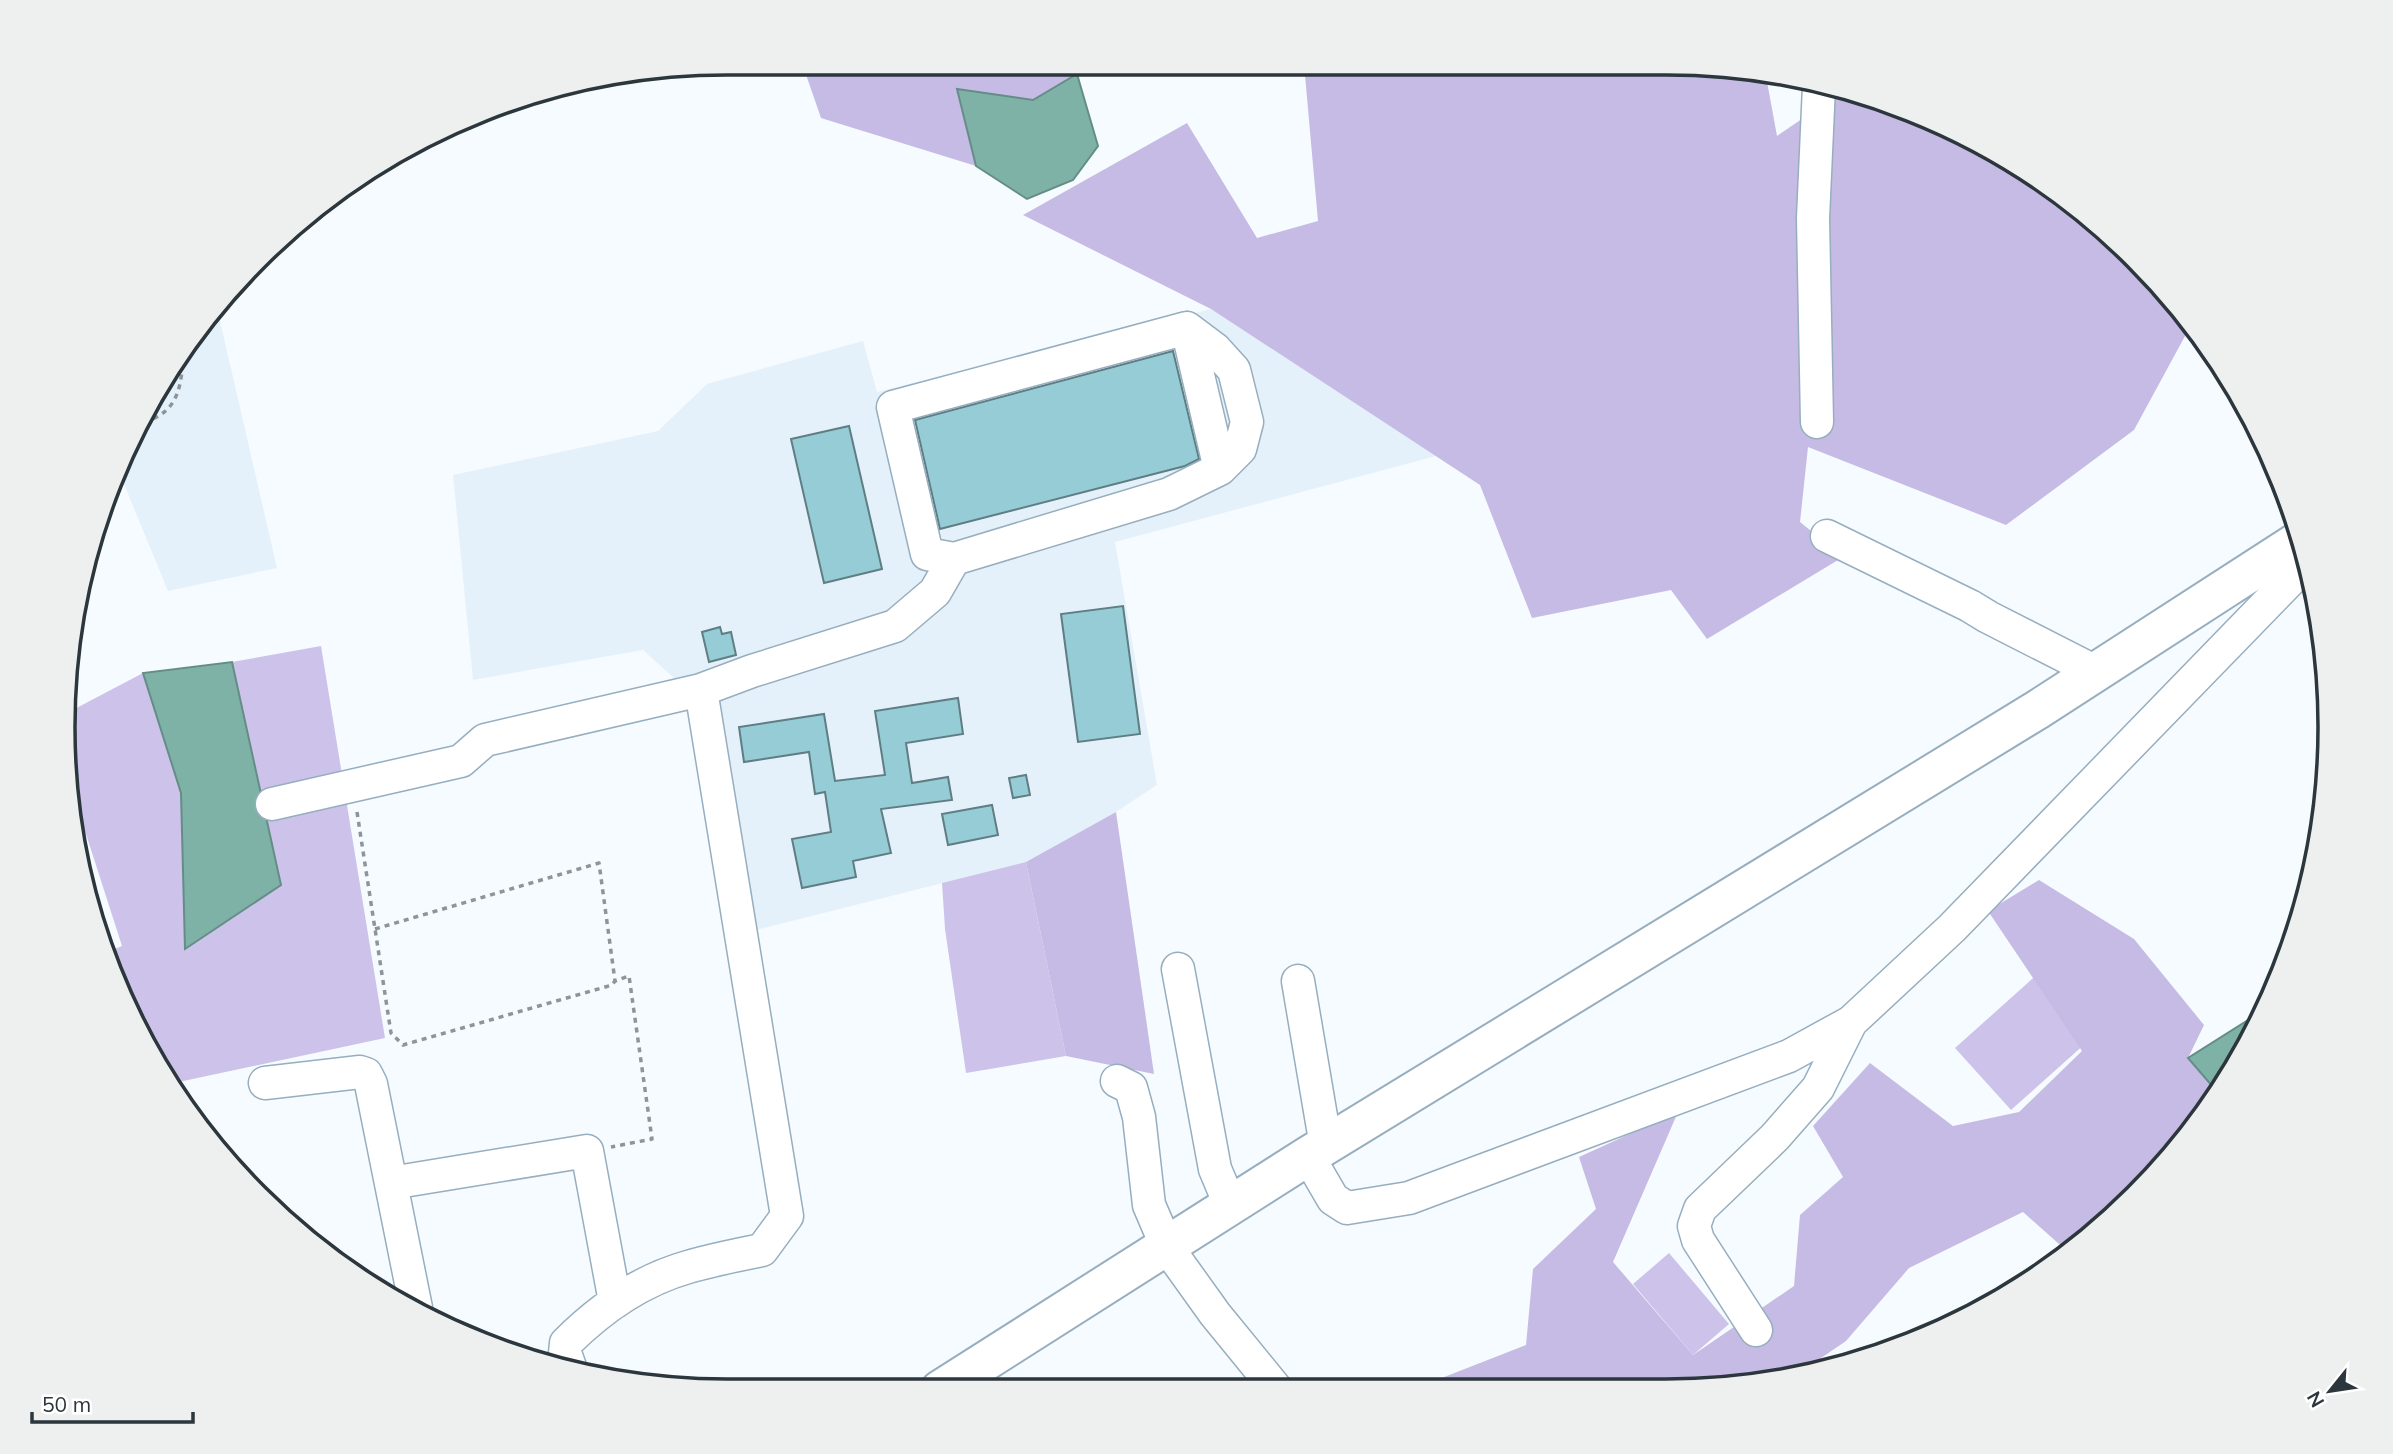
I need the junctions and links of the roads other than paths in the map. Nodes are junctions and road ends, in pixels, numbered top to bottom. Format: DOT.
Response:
graph roads {
  1 [pos="1819,93"];
  2 [pos="1817,422"];
  3 [pos="1827,536"];
  4 [pos="2292,546"];
  5 [pos="954,559"];
  6 [pos="2299,570"];
  7 [pos="2096,672"];
  8 [pos="701,690"];
  9 [pos="272,804"];
  10 [pos="1178,969"];
  11 [pos="1298,981"];
  12 [pos="1851,1022"];
  13 [pos="1117,1081"];
  14 [pos="265,1083"];
  15 [pos="1317,1151"];
  16 [pos="391,1183"];
  17 [pos="1231,1207"];
  18 [pos="1167,1247"];
  19 [pos="414,1298"];
  20 [pos="615,1302"];
  21 [pos="1756,1329"];
  22 [pos="567,1359"];
  23 [pos="979,1379"];
  24 [pos="1268,1379"];
  1 -- 2 [label="street"];
  3 -- 7 [label="street"];
  4 -- 7 [label="highway"];
  5 -- 5 [label="street"];
  5 -- 8 [label="street"];
  6 -- 12 [label="street"];
  7 -- 15 [label="highway"];
  8 -- 9 [label="street"];
  8 -- 20 [label="street"];
  10 -- 17 [label="street"];
  11 -- 15 [label="street"];
  12 -- 15 [label="street"];
  12 -- 21 [label="street"];
  13 -- 18 [label="street"];
  14 -- 16 [label="street"];
  15 -- 17 [label="highway"];
  16 -- 19 [label="street"];
  16 -- 20 [label="street"];
  17 -- 18 [label="highway"];
  18 -- 23 [label="highway"];
  18 -- 24 [label="street"];
  20 -- 22 [label="street"];
}
